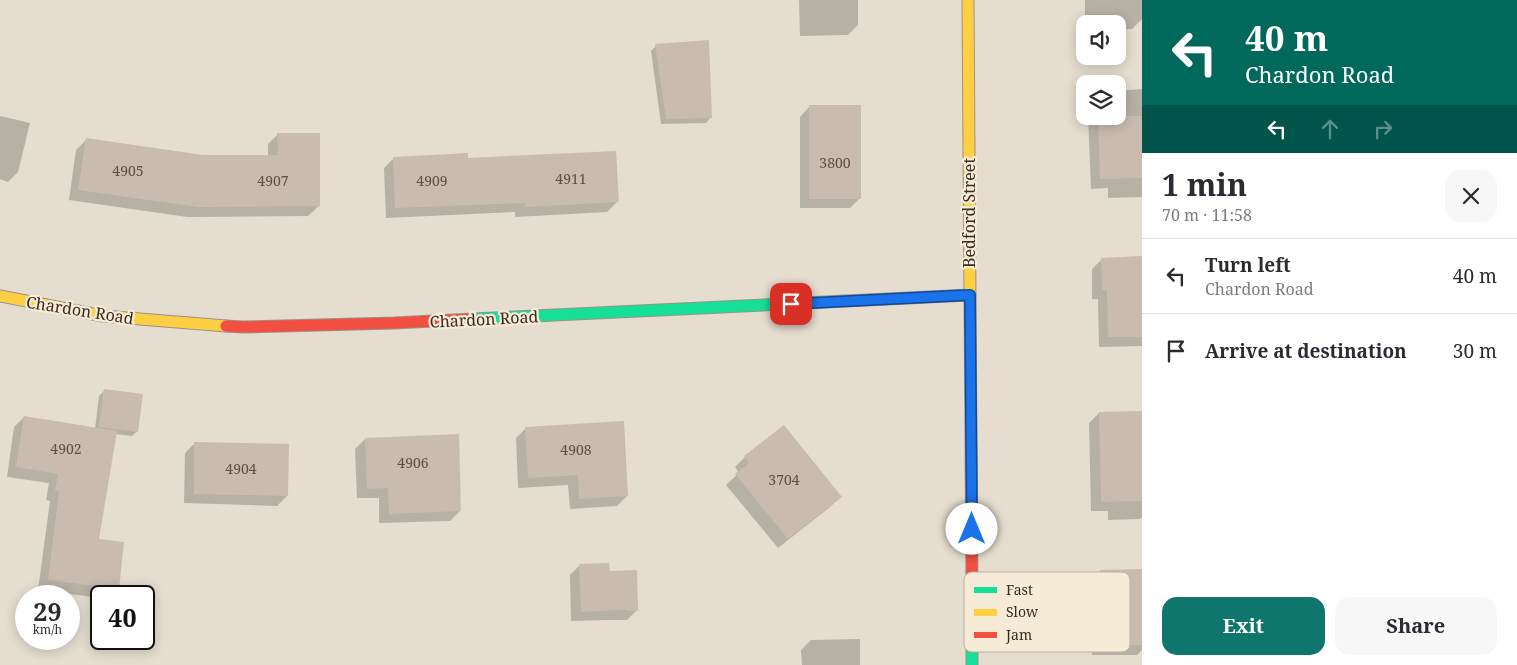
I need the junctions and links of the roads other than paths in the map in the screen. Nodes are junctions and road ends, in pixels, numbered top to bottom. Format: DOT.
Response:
graph roads {
  1 [pos="968,0"];
  2 [pos="970,295"];
  3 [pos="0,296"];
  4 [pos="971,572"];
  5 [pos="972,652"];
  6 [pos="972,665"];
  1 -- 2 [label="street, Bedford Street"];
  2 -- 3 [label="street, Chardon Road"];
  2 -- 4 [label="street, Bedford Street"];
  5 -- 6 [label="street, Bedford Street"];
}
